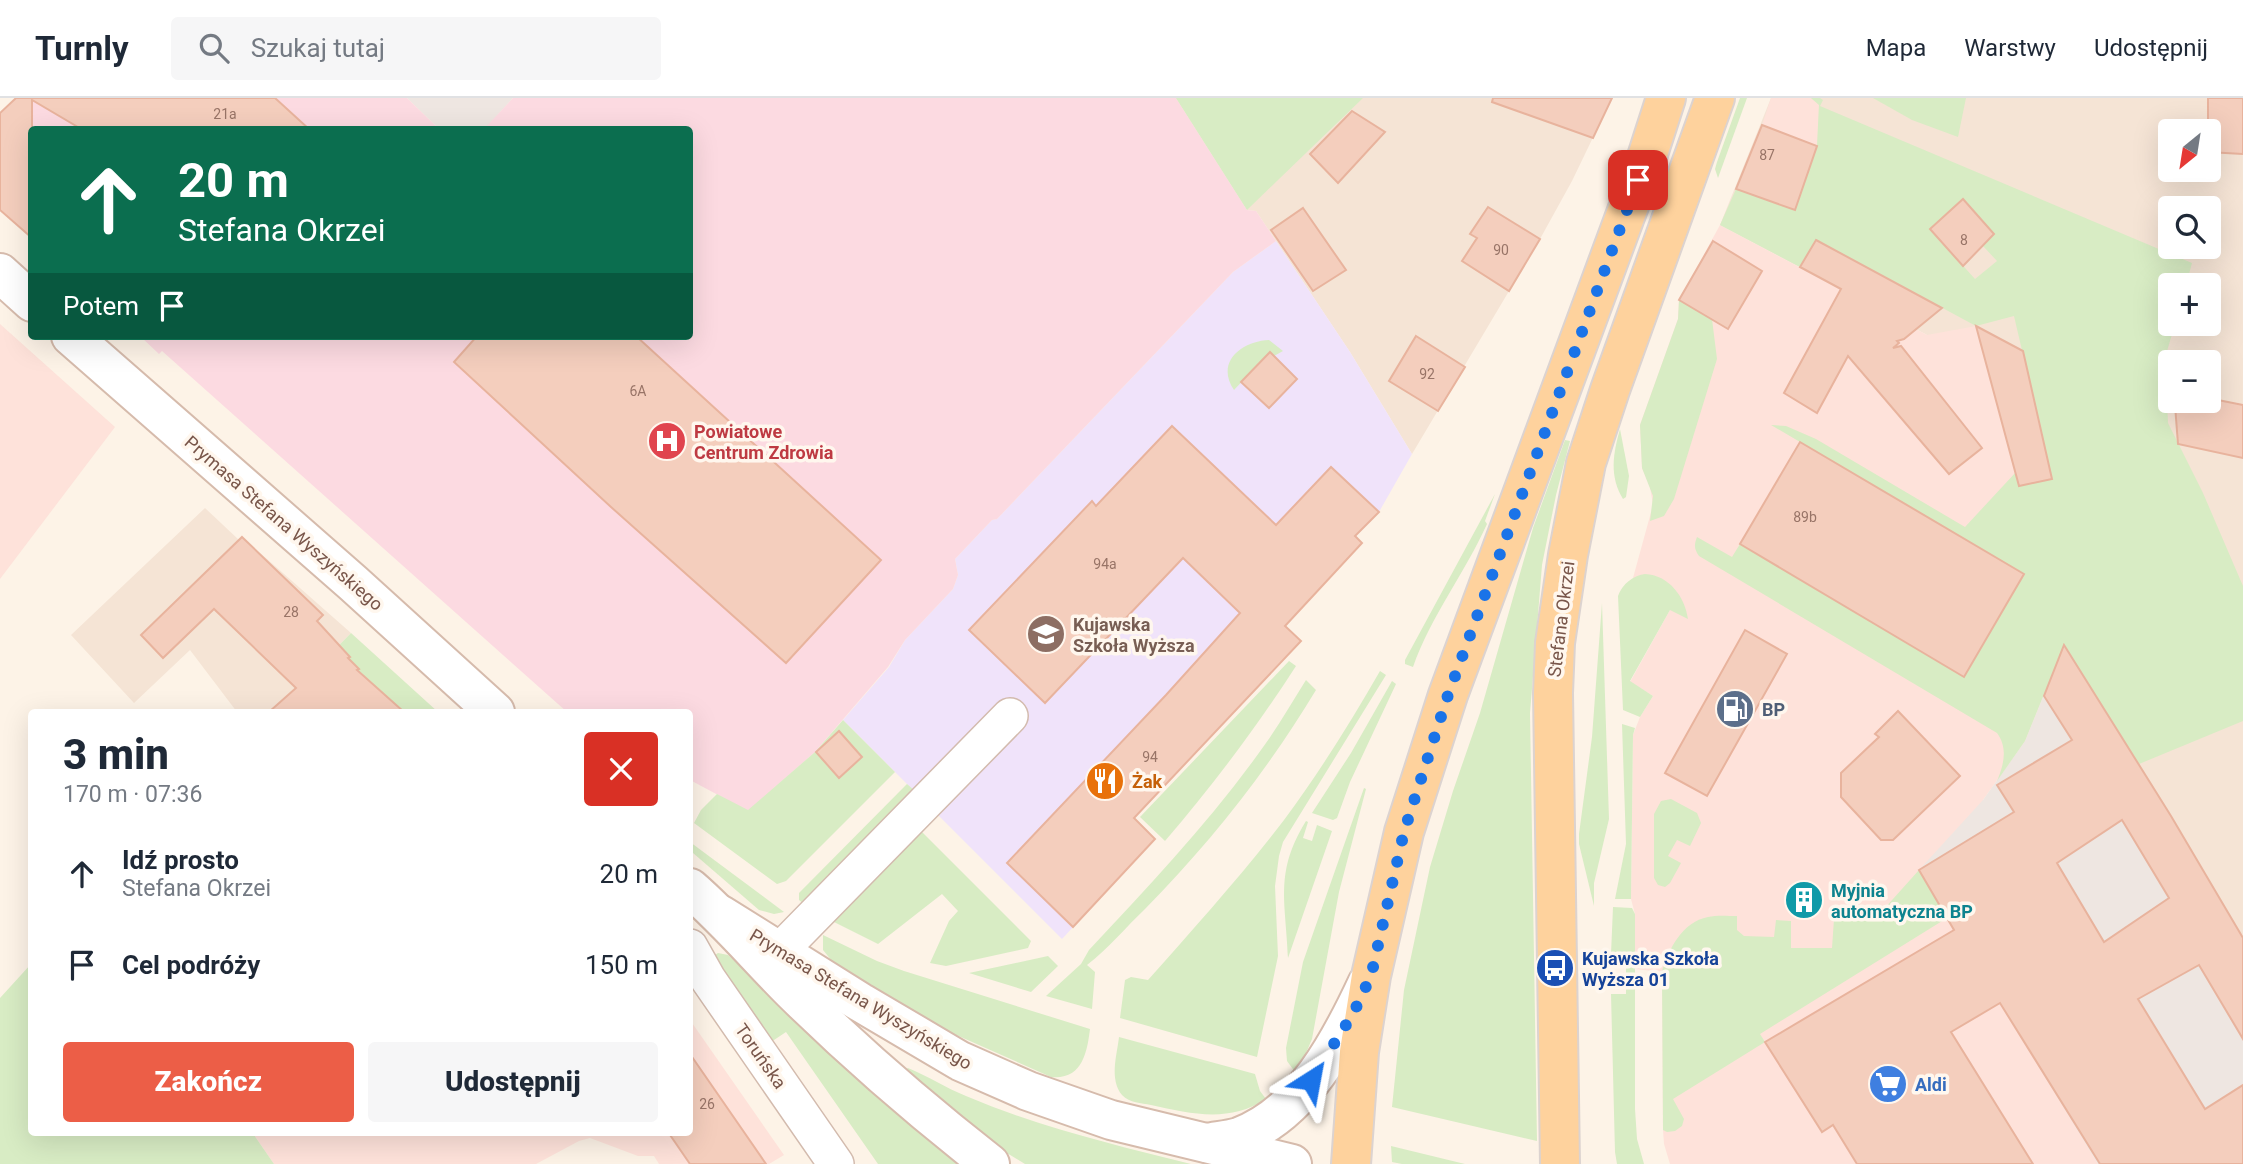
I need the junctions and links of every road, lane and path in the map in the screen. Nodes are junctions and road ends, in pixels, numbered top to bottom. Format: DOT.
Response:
graph roads {
  1 [pos="1667,98"];
  2 [pos="1716,98"];
  3 [pos="0,273"];
  4 [pos="28,298"];
  5 [pos="76,340"];
  6 [pos="492,709"];
  7 [pos="1010,716"];
  8 [pos="693,891"];
  9 [pos="693,952"];
  10 [pos="773,958"];
  11 [pos="1371,976"];
  12 [pos="1201,1144"];
  13 [pos="836,1164"];
  14 [pos="990,1164"];
  15 [pos="1292,1164"];
  16 [pos="1350,1164"];
  17 [pos="1560,1164"];
  1 -- 11 [label="main road"];
  2 -- 17 [label="main road, Stefana Okrzei"];
  3 -- 4 [label="main road"];
  5 -- 6 [label="main road, Prymasa Stefana Wyszyńskiego"];
  7 -- 10 [label="street"];
  8 -- 10 [label="main road, Prymasa Stefana Wyszyńskiego"];
  9 -- 13 [label="street, Toruńska"];
  10 -- 12 [label="main road, Prymasa Stefana Wyszyńskiego"];
  10 -- 14 [label="main road, Prymasa Stefana Wyszyńskiego"];
  11 -- 12 [label="main road, Prymasa Stefana Wyszyńskiego"];
  11 -- 16 [label="main road"];
  12 -- 15 [label="main road, Prymasa Stefana Wyszyńskiego"];
}
